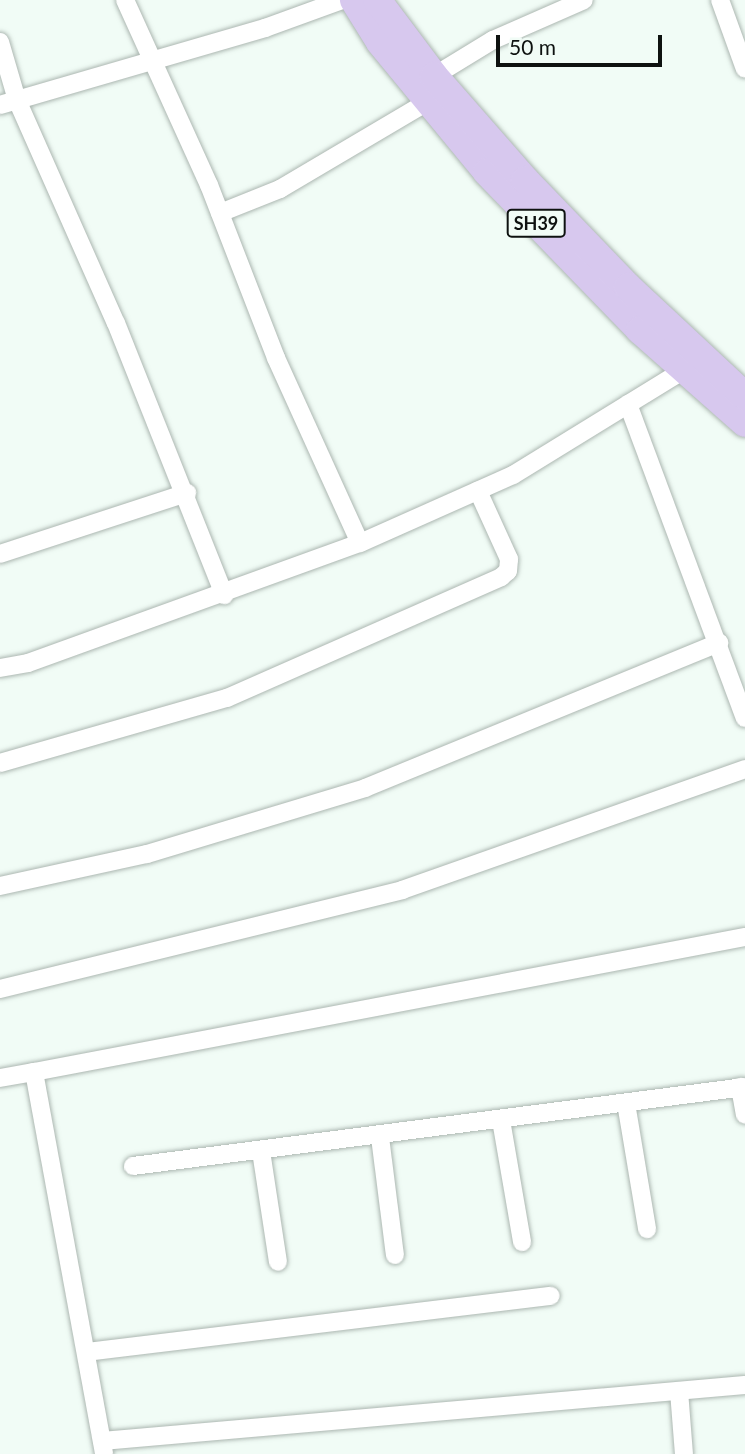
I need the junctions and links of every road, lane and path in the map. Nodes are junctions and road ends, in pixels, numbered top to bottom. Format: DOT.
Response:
graph roads {
  1 [pos="125,0"];
  2 [pos="342,0"];
  3 [pos="354,0"];
  4 [pos="377,0"];
  5 [pos="584,0"];
  6 [pos="720,0"];
  7 [pos="0,42"];
  8 [pos="153,57"];
  9 [pos="745,69"];
  10 [pos="431,89"];
  11 [pos="8,102"];
  12 [pos="220,213"];
  13 [pos="684,369"];
  14 [pos="745,396"];
  15 [pos="628,404"];
  16 [pos="745,424"];
  17 [pos="478,491"];
  18 [pos="187,493"];
  19 [pos="360,543"];
  20 [pos="0,554"];
  21 [pos="224,594"];
  22 [pos="719,643"];
  23 [pos="0,668"];
  24 [pos="745,718"];
  25 [pos="0,763"];
  26 [pos="745,769"];
  27 [pos="0,886"];
  28 [pos="745,937"];
  29 [pos="0,989"];
  30 [pos="34,1072"];
  31 [pos="0,1077"];
  32 [pos="743,1087"];
  33 [pos="626,1103"];
  34 [pos="745,1115"];
  35 [pos="502,1120"];
  36 [pos="380,1137"];
  37 [pos="261,1151"];
  38 [pos="133,1166"];
  39 [pos="646,1228"];
  40 [pos="522,1242"];
  41 [pos="395,1255"];
  42 [pos="278,1262"];
  43 [pos="551,1296"];
  44 [pos="86,1352"];
  45 [pos="745,1385"];
  46 [pos="679,1391"];
  47 [pos="103,1447"];
  48 [pos="684,1454"];
  1 -- 8 [label="street"];
  2 -- 8 [label="street"];
  3 -- 10 [label="main road, SH39"];
  4 -- 10 [label="main road, SH39"];
  5 -- 10 [label="street"];
  6 -- 9 [label="street"];
  7 -- 11 [label="street"];
  8 -- 11 [label="street"];
  8 -- 12 [label="street"];
  10 -- 12 [label="street"];
  10 -- 13 [label="main road, SH39"];
  10 -- 14 [label="main road, SH39"];
  11 -- 18 [label="street"];
  12 -- 19 [label="street"];
  13 -- 15 [label="street"];
  13 -- 16 [label="main road, SH39"];
  15 -- 17 [label="street"];
  15 -- 22 [label="street"];
  17 -- 19 [label="street"];
  17 -- 25 [label="street"];
  18 -- 20 [label="street"];
  18 -- 21 [label="street"];
  19 -- 21 [label="street"];
  21 -- 23 [label="street"];
  22 -- 24 [label="street"];
  22 -- 27 [label="street"];
  26 -- 29 [label="street"];
  28 -- 30 [label="street"];
  30 -- 31 [label="street"];
  30 -- 44 [label="street"];
  32 -- 33 [label="street"];
  32 -- 34 [label="street"];
  33 -- 35 [label="street"];
  33 -- 39 [label="street"];
  35 -- 36 [label="street"];
  35 -- 40 [label="street"];
  36 -- 37 [label="street"];
  36 -- 41 [label="street"];
  37 -- 38 [label="street"];
  37 -- 42 [label="street"];
  43 -- 44 [label="street"];
  44 -- 47 [label="street"];
  45 -- 46 [label="street"];
  46 -- 47 [label="street"];
  46 -- 48 [label="street"];
}
